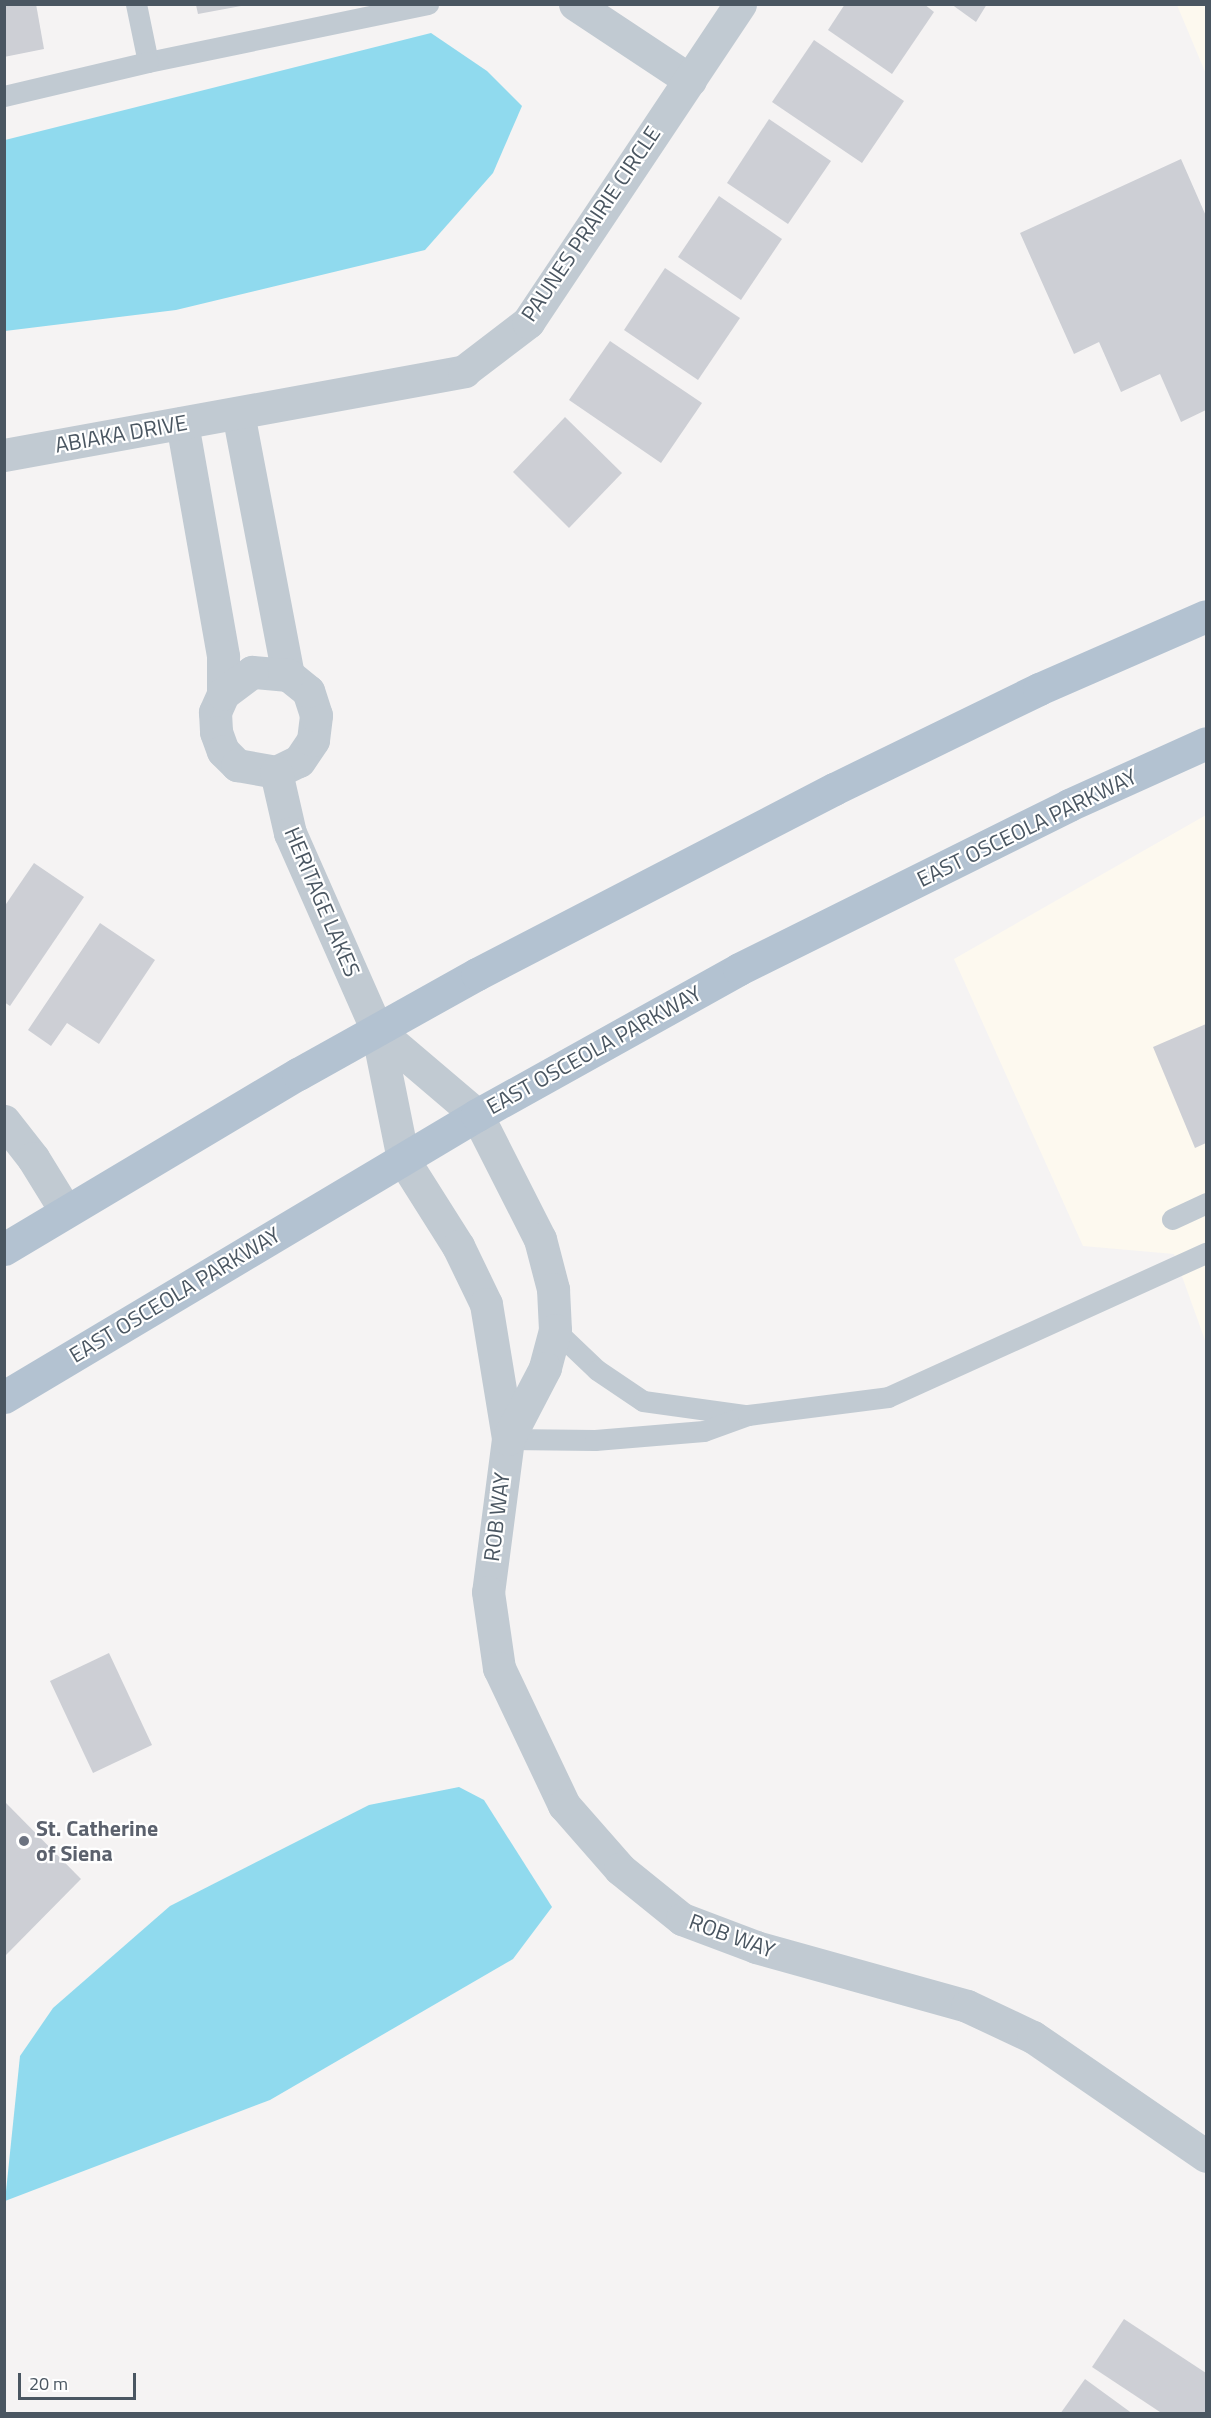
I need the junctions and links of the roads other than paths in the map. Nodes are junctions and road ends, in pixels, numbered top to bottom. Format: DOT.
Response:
graph roads {
  1 [pos="136,4"];
  2 [pos="428,4"];
  3 [pos="574,4"];
  4 [pos="740,4"];
  5 [pos="148,62"];
  6 [pos="690,80"];
  7 [pos="4,96"];
  8 [pos="238,413"];
  9 [pos="182,423"];
  10 [pos="4,455"];
  11 [pos="1206,615"];
  12 [pos="288,675"];
  13 [pos="223,694"];
  14 [pos="1206,744"];
  15 [pos="276,772"];
  16 [pos="377,1030"];
  17 [pos="477,1116"];
  18 [pos="4,1121"];
  19 [pos="403,1159"];
  20 [pos="1206,1203"];
  21 [pos="65,1210"];
  22 [pos="1172,1219"];
  23 [pos="4,1248"];
  24 [pos="1206,1253"];
  25 [pos="555,1330"];
  26 [pos="4,1397"];
  27 [pos="748,1415"];
  28 [pos="508,1439"];
  29 [pos="1206,2156"];
  1 -- 5 [label="lane"];
  2 -- 5 [label="lane"];
  3 -- 6 [label="street"];
  4 -- 6 [label="street, PAUNES PRAIRIE CIRCLE"];
  5 -- 7 [label="lane"];
  6 -- 8 [label="street, PAUNES PRAIRIE CIRCLE"];
  8 -- 9 [label="street, ABIAKA DRIVE"];
  8 -- 12 [label="street"];
  9 -- 10 [label="street, ABIAKA DRIVE"];
  9 -- 13 [label="street"];
  11 -- 16 [label="main road"];
  12 -- 13 [label="street"];
  12 -- 15 [label="street"];
  13 -- 15 [label="street"];
  14 -- 17 [label="main road, EAST OSCEOLA PARKWAY"];
  15 -- 16 [label="street, HERITAGE LAKES"];
  16 -- 17 [label="street, ROB WAY"];
  16 -- 19 [label="street, ROB WAY"];
  16 -- 21 [label="main road"];
  17 -- 19 [label="main road, EAST OSCEOLA PARKWAY"];
  17 -- 25 [label="street, ROB WAY"];
  18 -- 21 [label="street"];
  19 -- 26 [label="main road, EAST OSCEOLA PARKWAY"];
  19 -- 28 [label="street, ROB WAY"];
  20 -- 22 [label="lane"];
  21 -- 23 [label="main road"];
  24 -- 27 [label="lane"];
  25 -- 27 [label="lane"];
  25 -- 28 [label="street, ROB WAY"];
  27 -- 28 [label="lane"];
  28 -- 29 [label="street, ROB WAY"];
}
